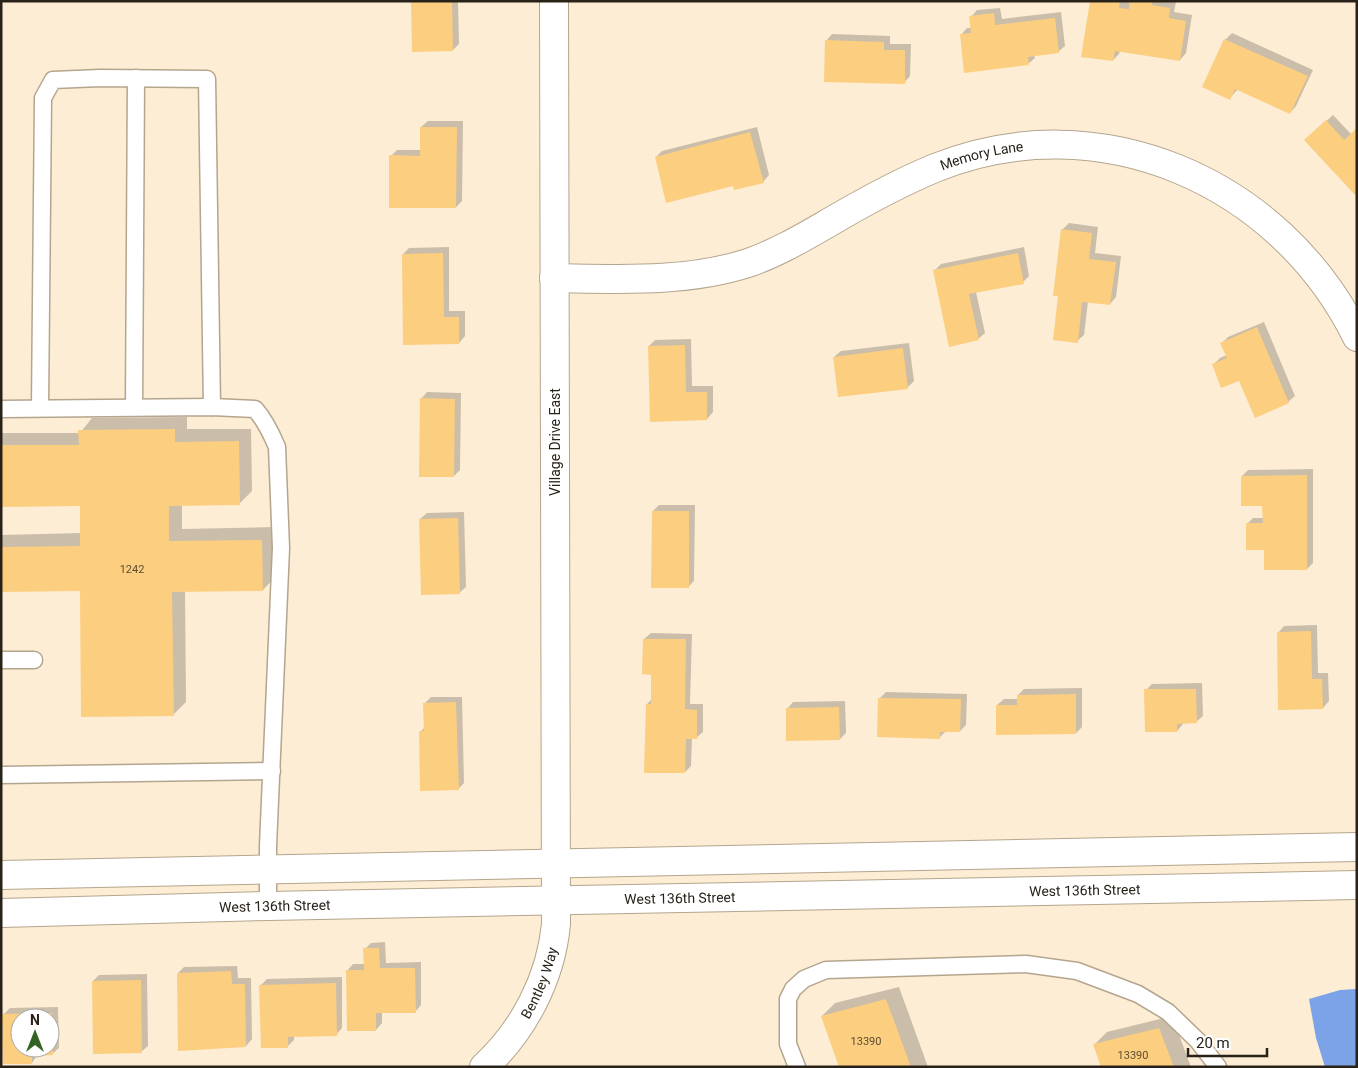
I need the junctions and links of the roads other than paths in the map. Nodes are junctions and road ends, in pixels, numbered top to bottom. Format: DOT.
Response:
graph roads {
  1 [pos="554,1"];
  2 [pos="136,78"];
  3 [pos="554,278"];
  4 [pos="1357,338"];
  5 [pos="212,406"];
  6 [pos="40,407"];
  7 [pos="134,407"];
  8 [pos="1,409"];
  9 [pos="1,660"];
  10 [pos="34,660"];
  11 [pos="272,771"];
  12 [pos="1,775"];
  13 [pos="1357,847"];
  14 [pos="268,869"];
  15 [pos="1,875"];
  16 [pos="556,882"];
  17 [pos="1357,885"];
  18 [pos="268,906"];
  19 [pos="1,913"];
  20 [pos="484,1067"];
  21 [pos="797,1067"];
  22 [pos="1218,1067"];
  1 -- 3 [label="street, Village Drive East"];
  2 -- 5 [label="lane"];
  2 -- 6 [label="lane"];
  2 -- 7 [label="lane"];
  3 -- 4 [label="street, Memory Lane"];
  3 -- 16 [label="street, Village Drive East"];
  5 -- 7 [label="lane"];
  5 -- 11 [label="lane"];
  6 -- 7 [label="lane"];
  6 -- 8 [label="lane"];
  9 -- 10 [label="lane"];
  11 -- 12 [label="lane"];
  11 -- 14 [label="lane"];
  13 -- 16 [label="street, West 136th Street"];
  14 -- 15 [label="street, West 136th Street"];
  14 -- 16 [label="street, West 136th Street"];
  14 -- 18 [label="lane"];
  16 -- 17 [label="street, West 136th Street"];
  16 -- 18 [label="street, West 136th Street"];
  16 -- 20 [label="street, Bentley Way"];
  18 -- 19 [label="street, West 136th Street"];
  21 -- 22 [label="lane"];
}
